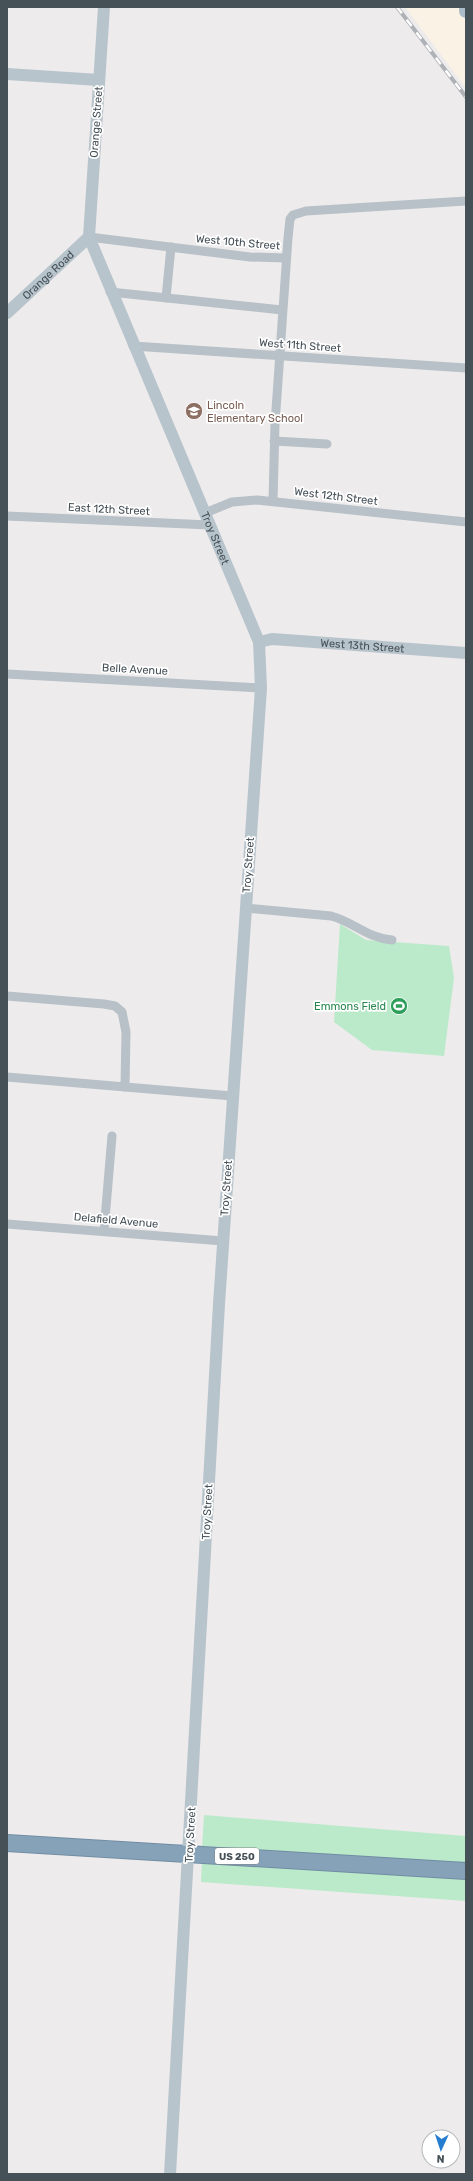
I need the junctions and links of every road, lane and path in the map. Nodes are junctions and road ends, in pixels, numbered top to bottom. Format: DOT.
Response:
graph roads {
  1 [pos="104,7"];
  2 [pos="466,7"];
  3 [pos="466,11"];
  4 [pos="7,74"];
  5 [pos="99,80"];
  6 [pos="466,201"];
  7 [pos="89,237"];
  8 [pos="171,247"];
  9 [pos="286,258"];
  10 [pos="110,292"];
  11 [pos="166,298"];
  12 [pos="282,310"];
  13 [pos="7,312"];
  14 [pos="133,346"];
  15 [pos="279,356"];
  16 [pos="466,368"];
  17 [pos="274,441"];
  18 [pos="327,444"];
  19 [pos="273,500"];
  20 [pos="205,513"];
  21 [pos="7,516"];
  22 [pos="466,522"];
  23 [pos="210,526"];
  24 [pos="259,642"];
  25 [pos="466,653"];
  26 [pos="7,674"];
  27 [pos="261,688"];
  28 [pos="245,908"];
  29 [pos="392,940"];
  30 [pos="7,996"];
  31 [pos="7,1077"];
  32 [pos="125,1087"];
  33 [pos="232,1096"];
  34 [pos="112,1136"];
  35 [pos="7,1224"];
  36 [pos="104,1231"];
  37 [pos="223,1241"];
  38 [pos="7,1843"];
  39 [pos="189,1853"];
  40 [pos="466,1871"];
  41 [pos="170,2174"];
  1 -- 5 [label="main road, Orange Street"];
  2 -- 3 [label="main road"];
  4 -- 5 [label="main road"];
  5 -- 7 [label="main road, Orange Street"];
  6 -- 9 [label="street, West 10th Street"];
  7 -- 8 [label="street, West 10th Street"];
  7 -- 10 [label="main road, Troy Street"];
  7 -- 13 [label="main road, Orange Road"];
  8 -- 9 [label="street, West 10th Street"];
  8 -- 11 [label="street"];
  9 -- 12 [label="street"];
  10 -- 11 [label="street"];
  10 -- 14 [label="main road, Troy Street"];
  11 -- 12 [label="street"];
  12 -- 15 [label="street"];
  14 -- 15 [label="street, West 11th Street"];
  14 -- 20 [label="main road, Troy Street"];
  15 -- 16 [label="street, West 11th Street"];
  15 -- 17 [label="street"];
  17 -- 18 [label="street"];
  17 -- 19 [label="street"];
  19 -- 20 [label="street, West 12th Street"];
  19 -- 22 [label="street, West 12th Street"];
  20 -- 23 [label="main road, Troy Street"];
  21 -- 23 [label="street, East 12th Street"];
  23 -- 24 [label="main road, Troy Street"];
  24 -- 25 [label="main road, West 13th Street"];
  24 -- 27 [label="main road, Troy Street"];
  26 -- 27 [label="street, Belle Avenue"];
  27 -- 28 [label="main road, Troy Street"];
  28 -- 29 [label="street"];
  28 -- 33 [label="main road, Troy Street"];
  30 -- 32 [label="street"];
  31 -- 32 [label="street"];
  32 -- 33 [label="street"];
  33 -- 37 [label="main road, Troy Street"];
  34 -- 36 [label="street"];
  35 -- 36 [label="street, Delafield Avenue"];
  36 -- 37 [label="street, Delafield Avenue"];
  37 -- 39 [label="main road, Troy Street"];
  38 -- 39 [label="highway, US 250"];
  39 -- 40 [label="highway, US 250"];
  39 -- 41 [label="main road, Troy Street"];
}
